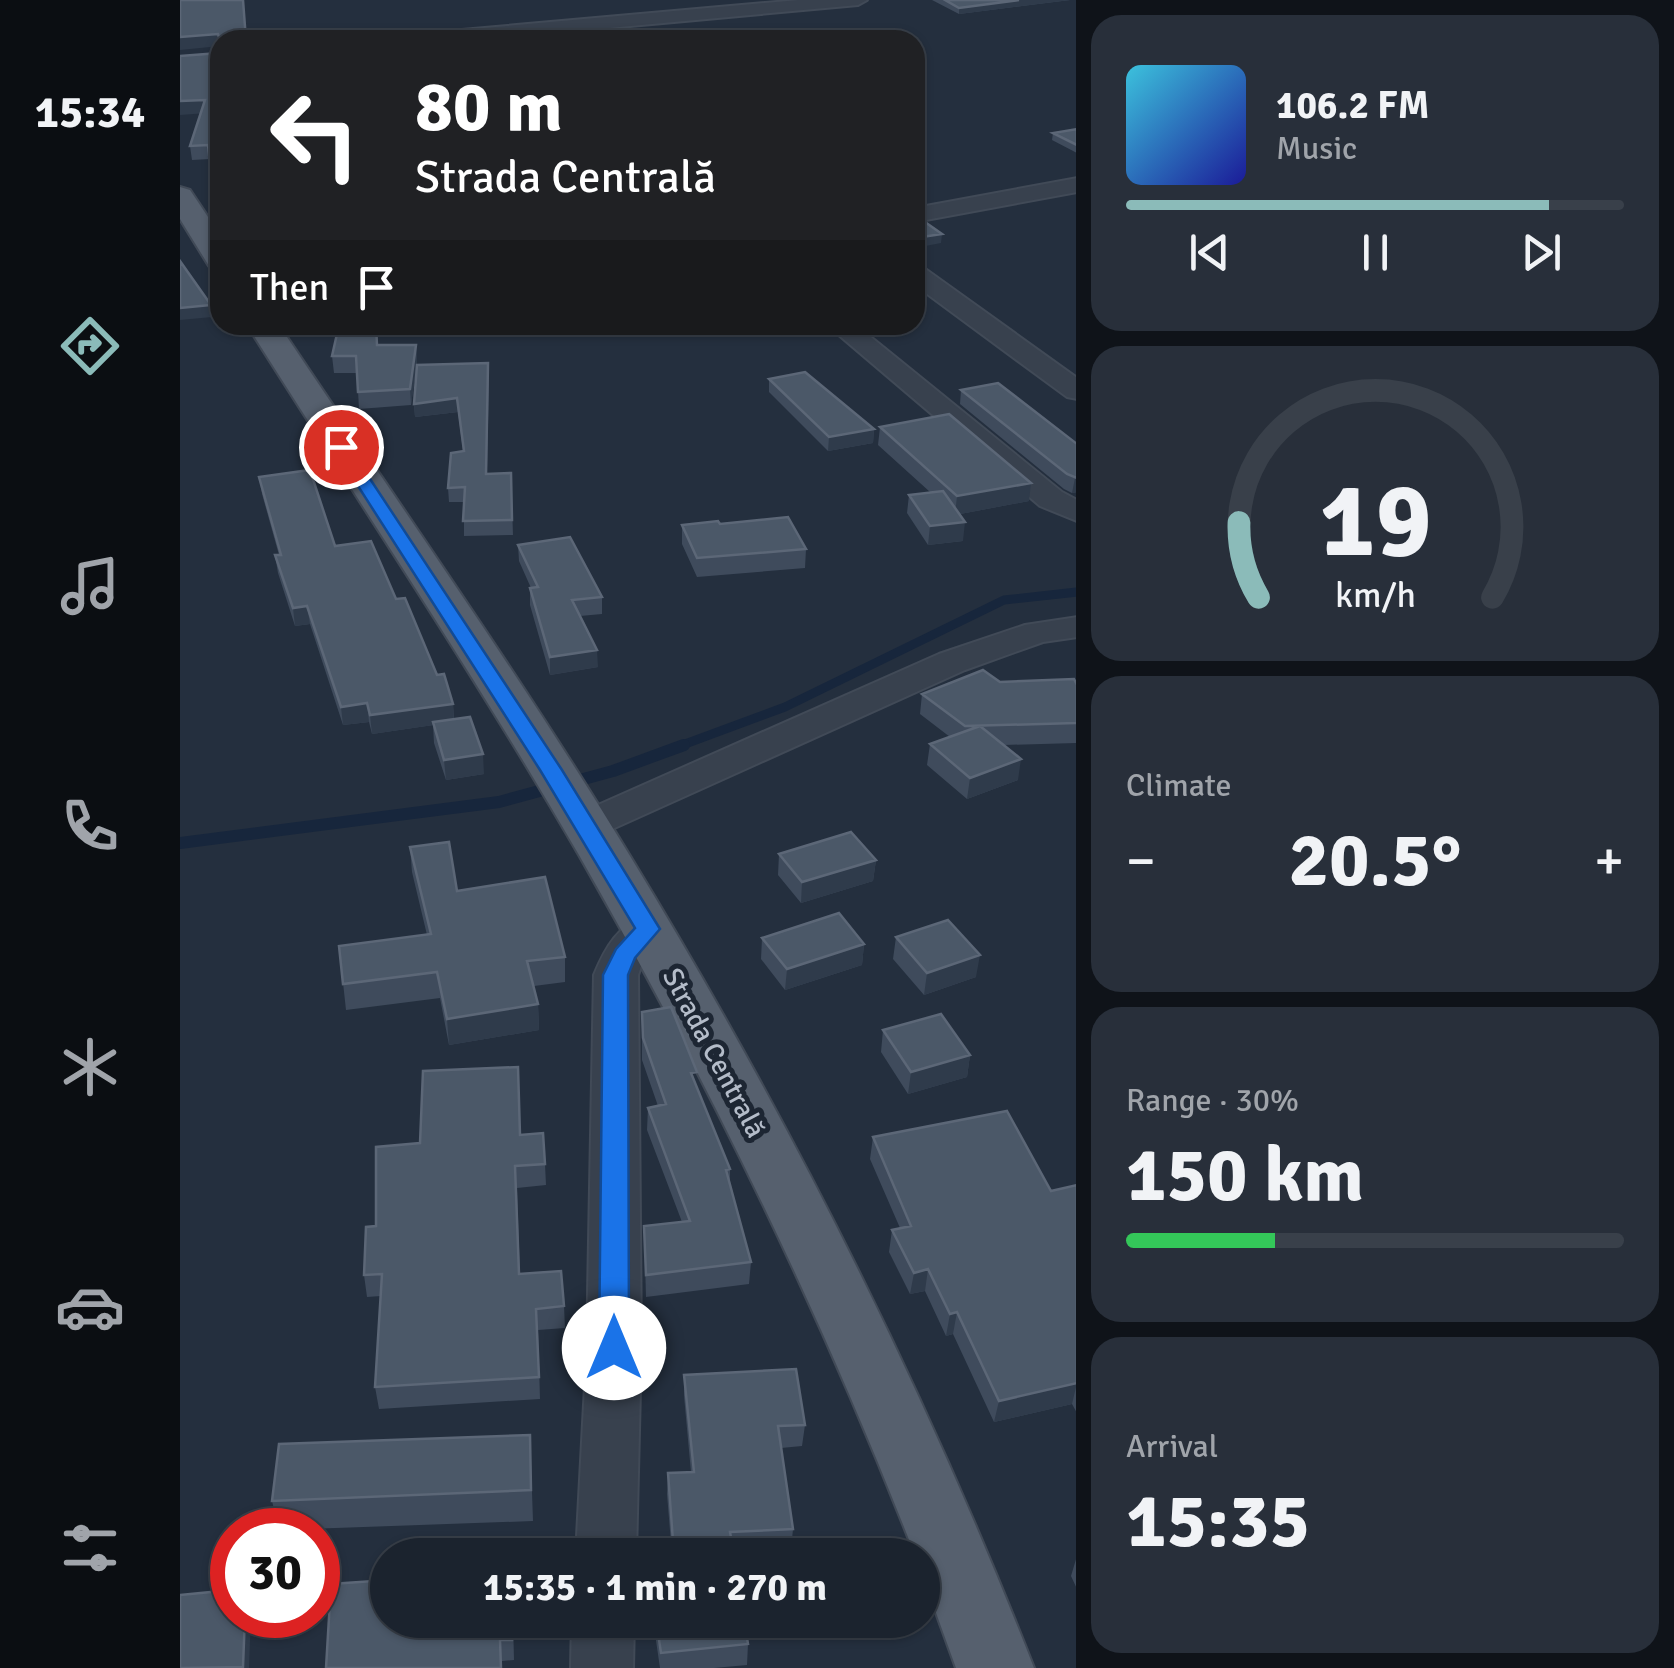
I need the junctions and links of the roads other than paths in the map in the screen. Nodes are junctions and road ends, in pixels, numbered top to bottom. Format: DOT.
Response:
graph roads {
  1 [pos="858,0"];
  2 [pos="526,30"];
  3 [pos="1076,185"];
  4 [pos="180,196"];
  5 [pos="925,213"];
  6 [pos="210,242"];
  7 [pos="925,280"];
  8 [pos="269,335"];
  9 [pos="852,335"];
  10 [pos="1076,390"];
  11 [pos="1076,512"];
  12 [pos="1076,627"];
  13 [pos="568,800"];
  14 [pos="648,929"];
  15 [pos="607,1538"];
  16 [pos="603,1638"];
  17 [pos="602,1668"];
  18 [pos="995,1668"];
  1 -- 2 [label="street"];
  3 -- 5 [label="street"];
  4 -- 6 [label="main road"];
  7 -- 10 [label="street"];
  8 -- 13 [label="main road, Strada Centrală"];
  9 -- 11 [label="street"];
  12 -- 13 [label="street"];
  13 -- 14 [label="main road, Strada Centrală"];
  14 -- 15 [label="street"];
  14 -- 18 [label="main road, Strada Centrală"];
  16 -- 17 [label="street"];
}
